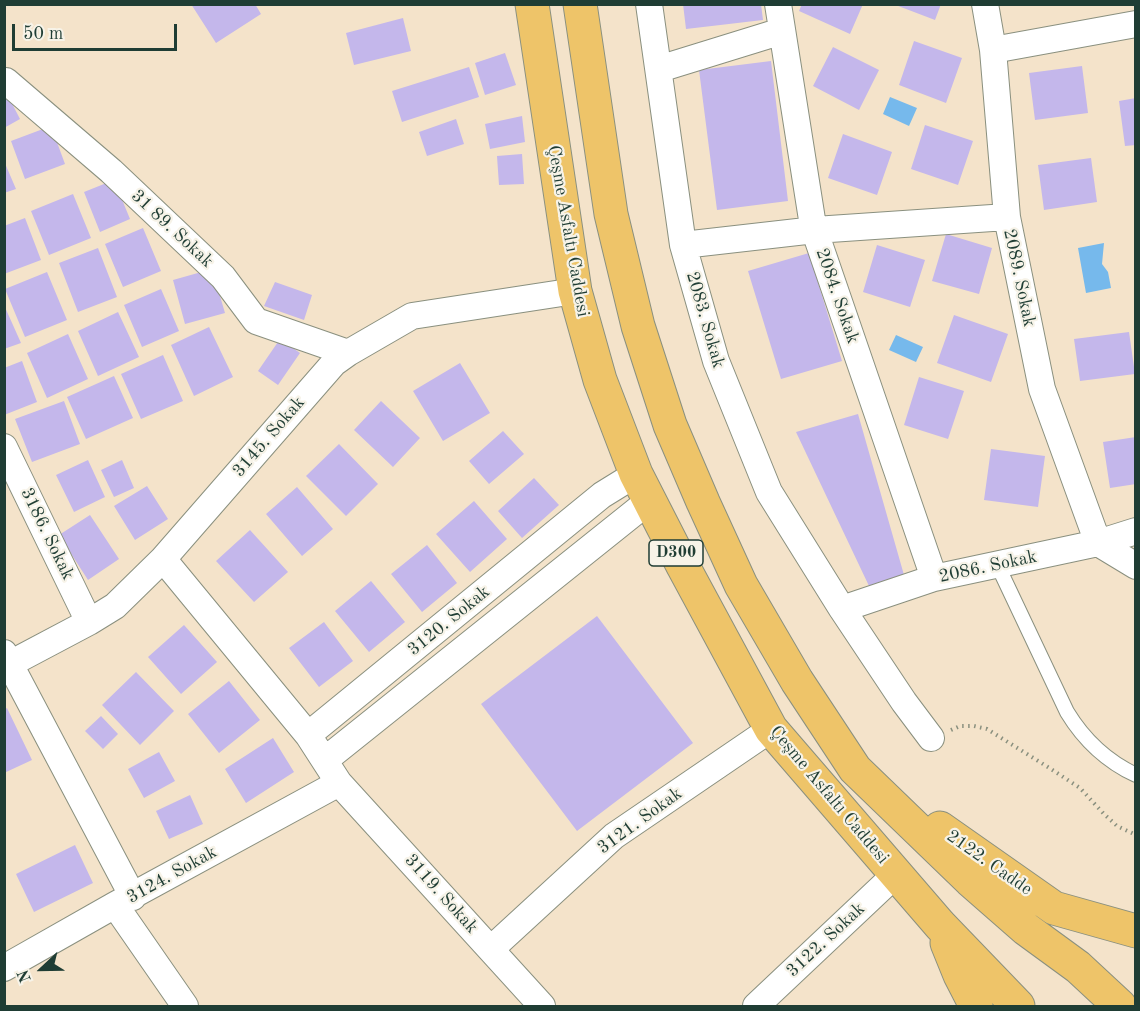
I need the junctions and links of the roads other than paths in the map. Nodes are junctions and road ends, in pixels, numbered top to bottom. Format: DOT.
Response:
graph roads {
  1 [pos="532,4"];
  2 [pos="580,4"];
  3 [pos="650,4"];
  4 [pos="778,4"];
  5 [pos="985,4"];
  6 [pos="1136,24"];
  7 [pos="782,31"];
  8 [pos="993,50"];
  9 [pos="659,69"];
  10 [pos="6,81"];
  11 [pos="1007,217"];
  12 [pos="815,230"];
  13 [pos="683,244"];
  14 [pos="575,291"];
  15 [pos="348,353"];
  16 [pos="4,447"];
  17 [pos="643,487"];
  18 [pos="1136,531"];
  19 [pos="1098,543"];
  20 [pos="163,559"];
  21 [pos="997,564"];
  22 [pos="1136,566"];
  23 [pos="934,578"];
  24 [pos="842,609"];
  25 [pos="90,622"];
  26 [pos="6,662"];
  27 [pos="771,729"];
  28 [pos="308,735"];
  29 [pos="931,738"];
  30 [pos="325,760"];
  31 [pos="855,769"];
  32 [pos="1136,775"];
  33 [pos="339,783"];
  34 [pos="896,874"];
  35 [pos="124,901"];
  36 [pos="940,925"];
  37 [pos="1136,931"];
  38 [pos="491,949"];
  39 [pos="4,968"];
  40 [pos="185,1006"];
  41 [pos="542,1006"];
  42 [pos="756,1006"];
  43 [pos="976,1006"];
  44 [pos="1018,1006"];
  45 [pos="1120,1006"];
  1 -- 14 [label="highway, Çeşme Asfaltı Caddesi / D300"];
  2 -- 31 [label="highway, Çeşme Asfaltı Caddesi / D300"];
  3 -- 9 [label="street, 2083. Sokak"];
  4 -- 7 [label="street, 2084. Sokak"];
  5 -- 8 [label="street, 2089. Sokak"];
  6 -- 8 [label="street"];
  7 -- 9 [label="street"];
  7 -- 12 [label="street, 2084. Sokak"];
  8 -- 11 [label="street, 2089. Sokak"];
  9 -- 13 [label="street, 2083. Sokak"];
  10 -- 15 [label="street, 31 89. Sokak"];
  11 -- 12 [label="street"];
  11 -- 19 [label="street, 2089. Sokak"];
  12 -- 13 [label="street"];
  12 -- 23 [label="street, 2084. Sokak"];
  13 -- 24 [label="street, 2083. Sokak"];
  14 -- 15 [label="street, 3145. Sokak"];
  14 -- 17 [label="highway, Çeşme Asfaltı Caddesi / D300"];
  15 -- 20 [label="street, 3145. Sokak"];
  16 -- 25 [label="street, 3186. Sokak"];
  17 -- 27 [label="highway, Çeşme Asfaltı Caddesi / D300"];
  17 -- 28 [label="street, 3120. Sokak"];
  17 -- 30 [label="street"];
  18 -- 19 [label="street, 2086. Sokak"];
  19 -- 21 [label="street, 2086. Sokak"];
  19 -- 22 [label="street"];
  20 -- 25 [label="street, 3145. Sokak"];
  20 -- 28 [label="street"];
  21 -- 23 [label="street, 2086. Sokak"];
  21 -- 32 [label="lane"];
  23 -- 24 [label="street, 2086. Sokak"];
  24 -- 29 [label="street, 2083. Sokak"];
  25 -- 26 [label="street, 3145. Sokak"];
  26 -- 35 [label="street"];
  27 -- 34 [label="highway, Çeşme Asfaltı Caddesi / D300"];
  27 -- 38 [label="street, 3121. Sokak"];
  28 -- 30 [label="street"];
  30 -- 33 [label="street"];
  31 -- 37 [label="highway, 2122. Cadde / D300"];
  31 -- 45 [label="highway"];
  33 -- 35 [label="street, 3124. Sokak"];
  33 -- 38 [label="street, 3119. Sokak"];
  34 -- 36 [label="highway, Çeşme Asfaltı Caddesi / D300"];
  34 -- 42 [label="street, 3122. Sokak"];
  35 -- 39 [label="street, 3124. Sokak"];
  35 -- 40 [label="street"];
  36 -- 43 [label="highway"];
  36 -- 44 [label="highway, Çeşme Asfaltı Caddesi / D300"];
  38 -- 41 [label="street, 3119. Sokak"];
}
